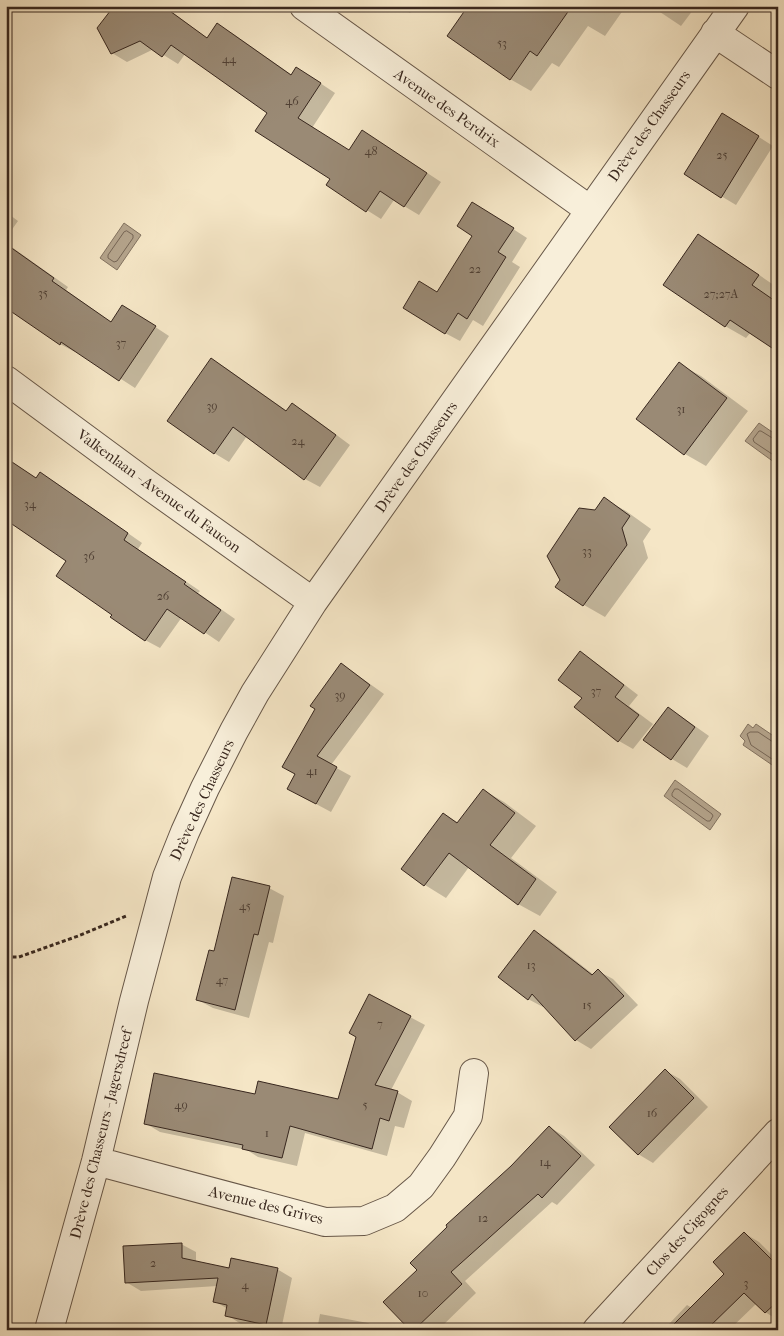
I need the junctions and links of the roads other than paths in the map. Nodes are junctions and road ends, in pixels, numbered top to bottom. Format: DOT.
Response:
graph roads {
  1 [pos="304,6"];
  2 [pos="735,6"];
  3 [pos="716,34"];
  4 [pos="778,75"];
  5 [pos="590,210"];
  6 [pos="6,380"];
  7 [pos="314,602"];
  8 [pos="151,937"];
  9 [pos="474,1073"];
  10 [pos="778,1133"];
  11 [pos="96,1162"];
  12 [pos="49,1330"];
  13 [pos="597,1330"];
  1 -- 5 [label="street, Avenue des Perdrix"];
  2 -- 3 [label="street, Drève des Chasseurs"];
  3 -- 4 [label="street"];
  3 -- 5 [label="street, Drève des Chasseurs"];
  5 -- 7 [label="street, Drève des Chasseurs"];
  6 -- 7 [label="street, Valkenlaan - Avenue du Faucon"];
  7 -- 8 [label="street, Drève des Chasseurs"];
  8 -- 11 [label="street, Drève des Chasseurs - Jagersdreef"];
  9 -- 11 [label="street, Avenue des Grives"];
  10 -- 13 [label="street, Clos des Cigognes"];
  11 -- 12 [label="street, Drève des Chasseurs - Jagersdreef"];
}
